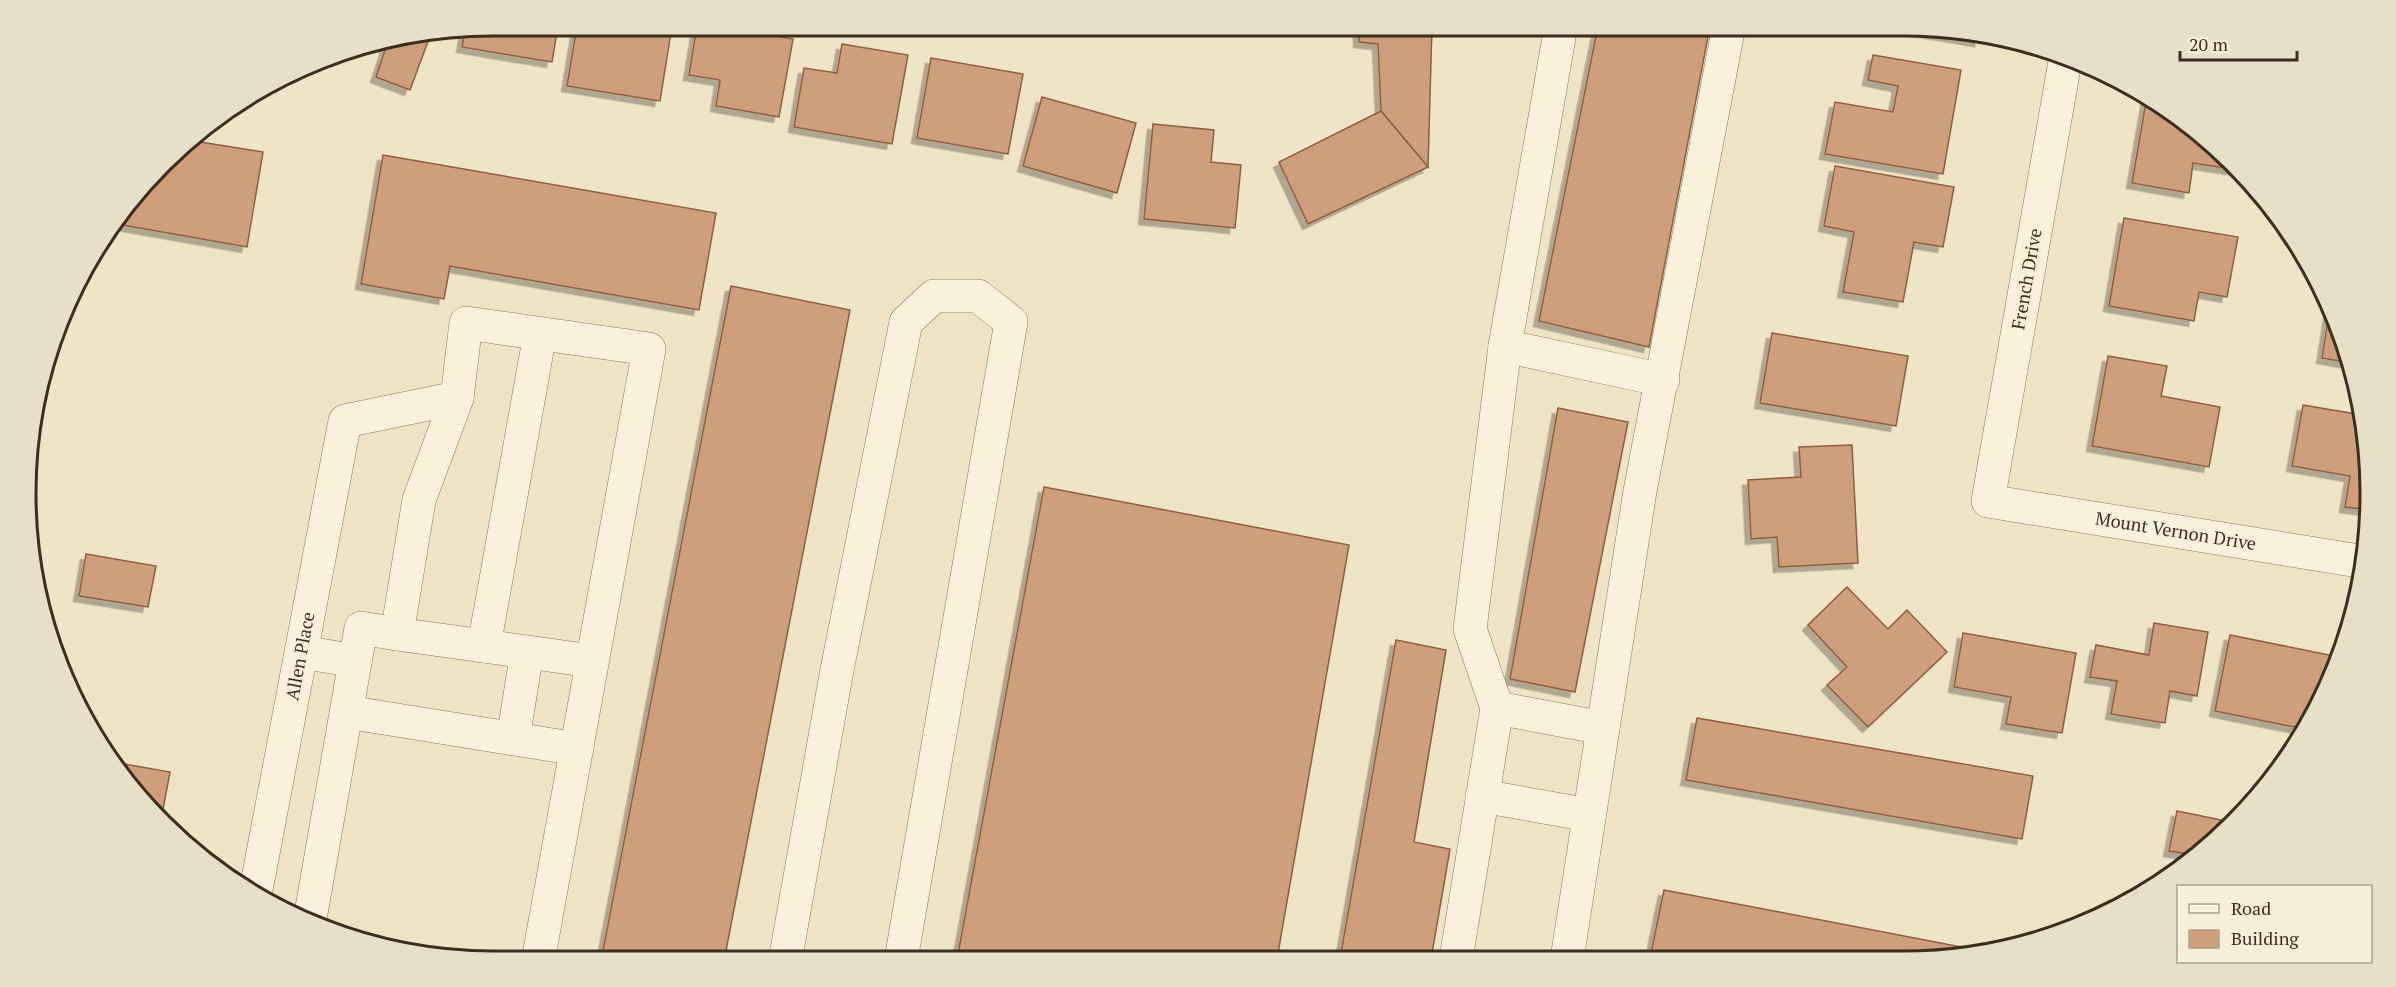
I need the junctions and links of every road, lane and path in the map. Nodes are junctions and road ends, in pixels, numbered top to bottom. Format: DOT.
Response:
graph roads {
  1 [pos="1559,36"];
  2 [pos="1727,36"];
  3 [pos="2064,66"];
  4 [pos="540,334"];
  5 [pos="1505,346"];
  6 [pos="1663,380"];
  7 [pos="457,398"];
  8 [pos="1988,501"];
  9 [pos="2355,560"];
  10 [pos="397,634"];
  11 [pos="484,646"];
  12 [pos="302,652"];
  13 [pos="528,652"];
  14 [pos="355,661"];
  15 [pos="592,661"];
  16 [pos="1497,708"];
  17 [pos="347,712"];
  18 [pos="1603,728"];
  19 [pos="513,739"];
  20 [pos="577,749"];
  21 [pos="1482,796"];
  22 [pos="1589,815"];
  23 [pos="257,885"];
  24 [pos="311,913"];
  25 [pos="540,951"];
  26 [pos="787,951"];
  27 [pos="903,951"];
  28 [pos="1457,951"];
  29 [pos="1568,951"];
  1 -- 5 [label="street"];
  2 -- 6 [label="street"];
  3 -- 8 [label="street, French Drive"];
  4 -- 7 [label="street"];
  4 -- 11 [label="street"];
  4 -- 15 [label="street"];
  5 -- 6 [label="street"];
  5 -- 16 [label="street"];
  6 -- 18 [label="street"];
  7 -- 10 [label="street"];
  7 -- 12 [label="street, Allen Place"];
  8 -- 9 [label="street, Mount Vernon Drive"];
  10 -- 11 [label="street"];
  10 -- 14 [label="street"];
  11 -- 13 [label="street"];
  12 -- 14 [label="street"];
  12 -- 23 [label="street, Allen Place"];
  13 -- 15 [label="street"];
  13 -- 19 [label="street"];
  14 -- 17 [label="street"];
  15 -- 20 [label="street"];
  16 -- 18 [label="street"];
  16 -- 21 [label="street"];
  17 -- 19 [label="street"];
  17 -- 24 [label="street"];
  18 -- 22 [label="street"];
  19 -- 20 [label="street"];
  20 -- 25 [label="street"];
  21 -- 22 [label="street"];
  21 -- 28 [label="street"];
  22 -- 29 [label="street"];
  26 -- 27 [label="street"];
}
